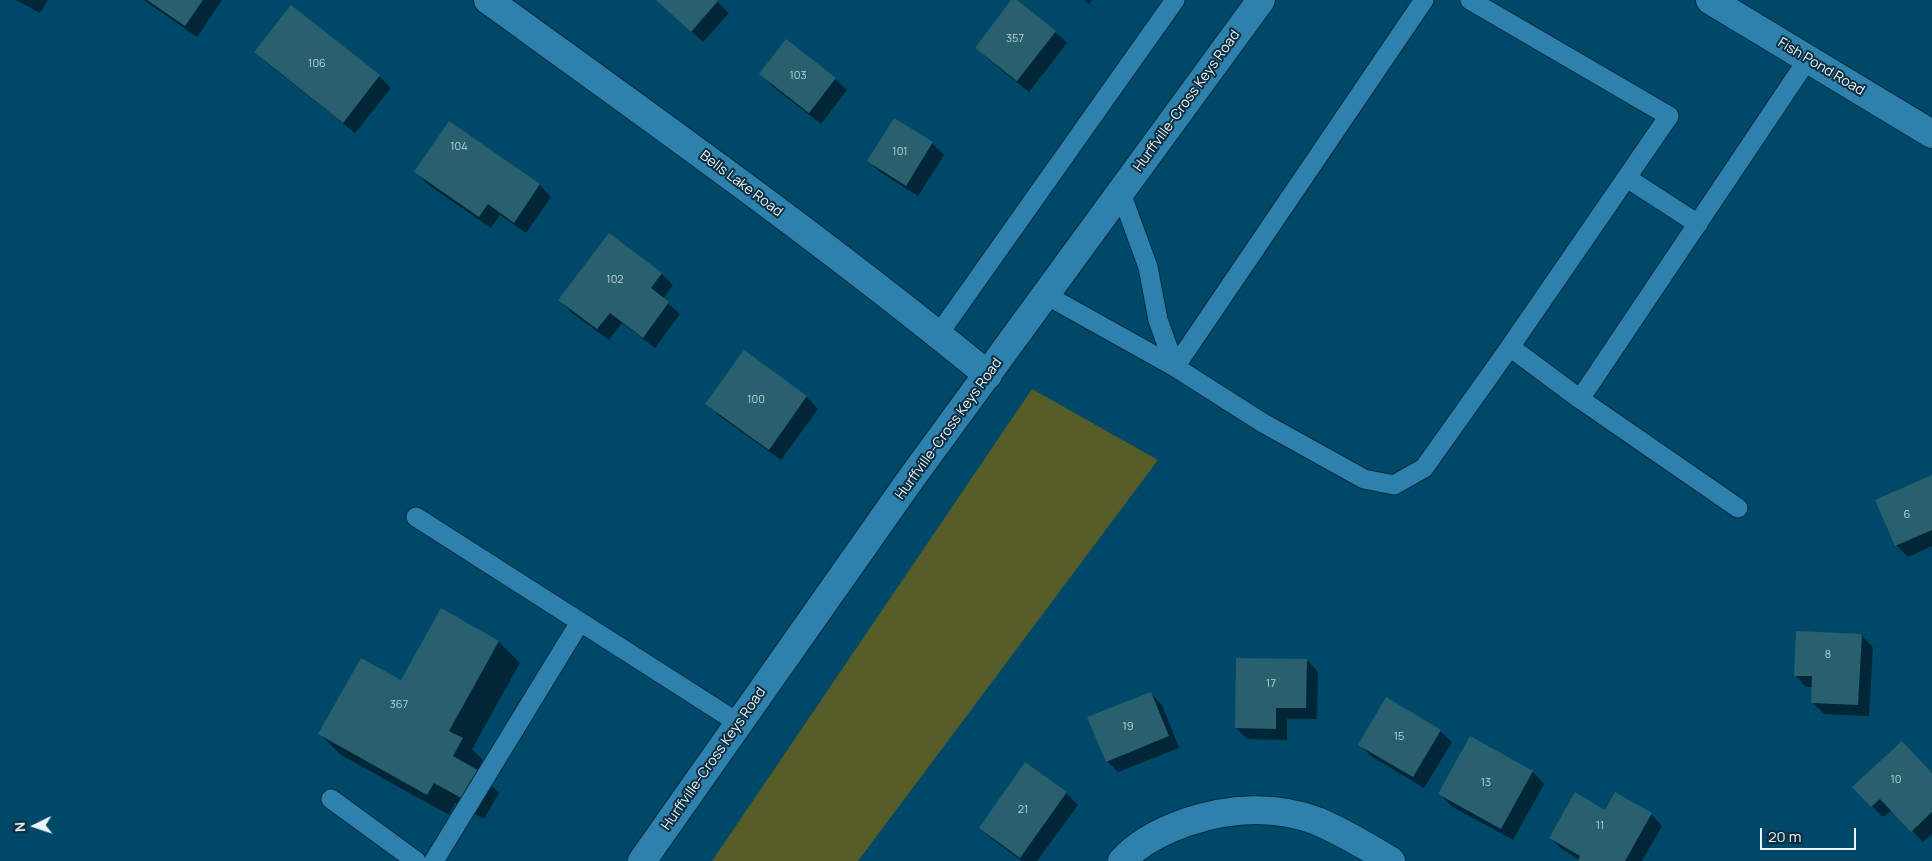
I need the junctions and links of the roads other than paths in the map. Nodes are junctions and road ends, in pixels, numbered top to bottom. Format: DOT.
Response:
graph roads {
  1 [pos="488,0"];
  2 [pos="1175,0"];
  3 [pos="1261,0"];
  4 [pos="1424,0"];
  5 [pos="1470,0"];
  6 [pos="1710,0"];
  7 [pos="1808,59"];
  8 [pos="1932,134"];
  9 [pos="1627,178"];
  10 [pos="1120,193"];
  11 [pos="1698,224"];
  12 [pos="1046,295"];
  13 [pos="938,335"];
  14 [pos="1510,347"];
  15 [pos="1175,367"];
  16 [pos="988,375"];
  17 [pos="1580,399"];
  18 [pos="1738,508"];
  19 [pos="416,518"];
  20 [pos="580,622"];
  21 [pos="740,724"];
  22 [pos="330,799"];
  23 [pos="416,861"];
  24 [pos="434,861"];
  25 [pos="642,861"];
  26 [pos="1122,861"];
  27 [pos="1392,861"];
  1 -- 13 [label="street, Bells Lake Road"];
  2 -- 13 [label="lane"];
  3 -- 10 [label="street, Hurffville-Cross Keys Road"];
  4 -- 15 [label="lane"];
  5 -- 9 [label="lane"];
  6 -- 7 [label="street, Fish Pond Road"];
  7 -- 8 [label="street, Fish Pond Road"];
  7 -- 11 [label="lane"];
  9 -- 11 [label="lane"];
  9 -- 14 [label="lane"];
  10 -- 12 [label="street, Hurffville-Cross Keys Road"];
  10 -- 15 [label="lane"];
  11 -- 17 [label="lane"];
  12 -- 15 [label="lane"];
  12 -- 16 [label="street, Hurffville-Cross Keys Road"];
  13 -- 16 [label="street, Bells Lake Road"];
  14 -- 15 [label="lane"];
  14 -- 17 [label="lane"];
  16 -- 21 [label="street, Hurffville-Cross Keys Road"];
  17 -- 18 [label="lane"];
  19 -- 20 [label="lane"];
  20 -- 21 [label="lane"];
  20 -- 24 [label="lane"];
  21 -- 25 [label="street, Hurffville-Cross Keys Road"];
  22 -- 23 [label="lane"];
  26 -- 27 [label="street"];
}
